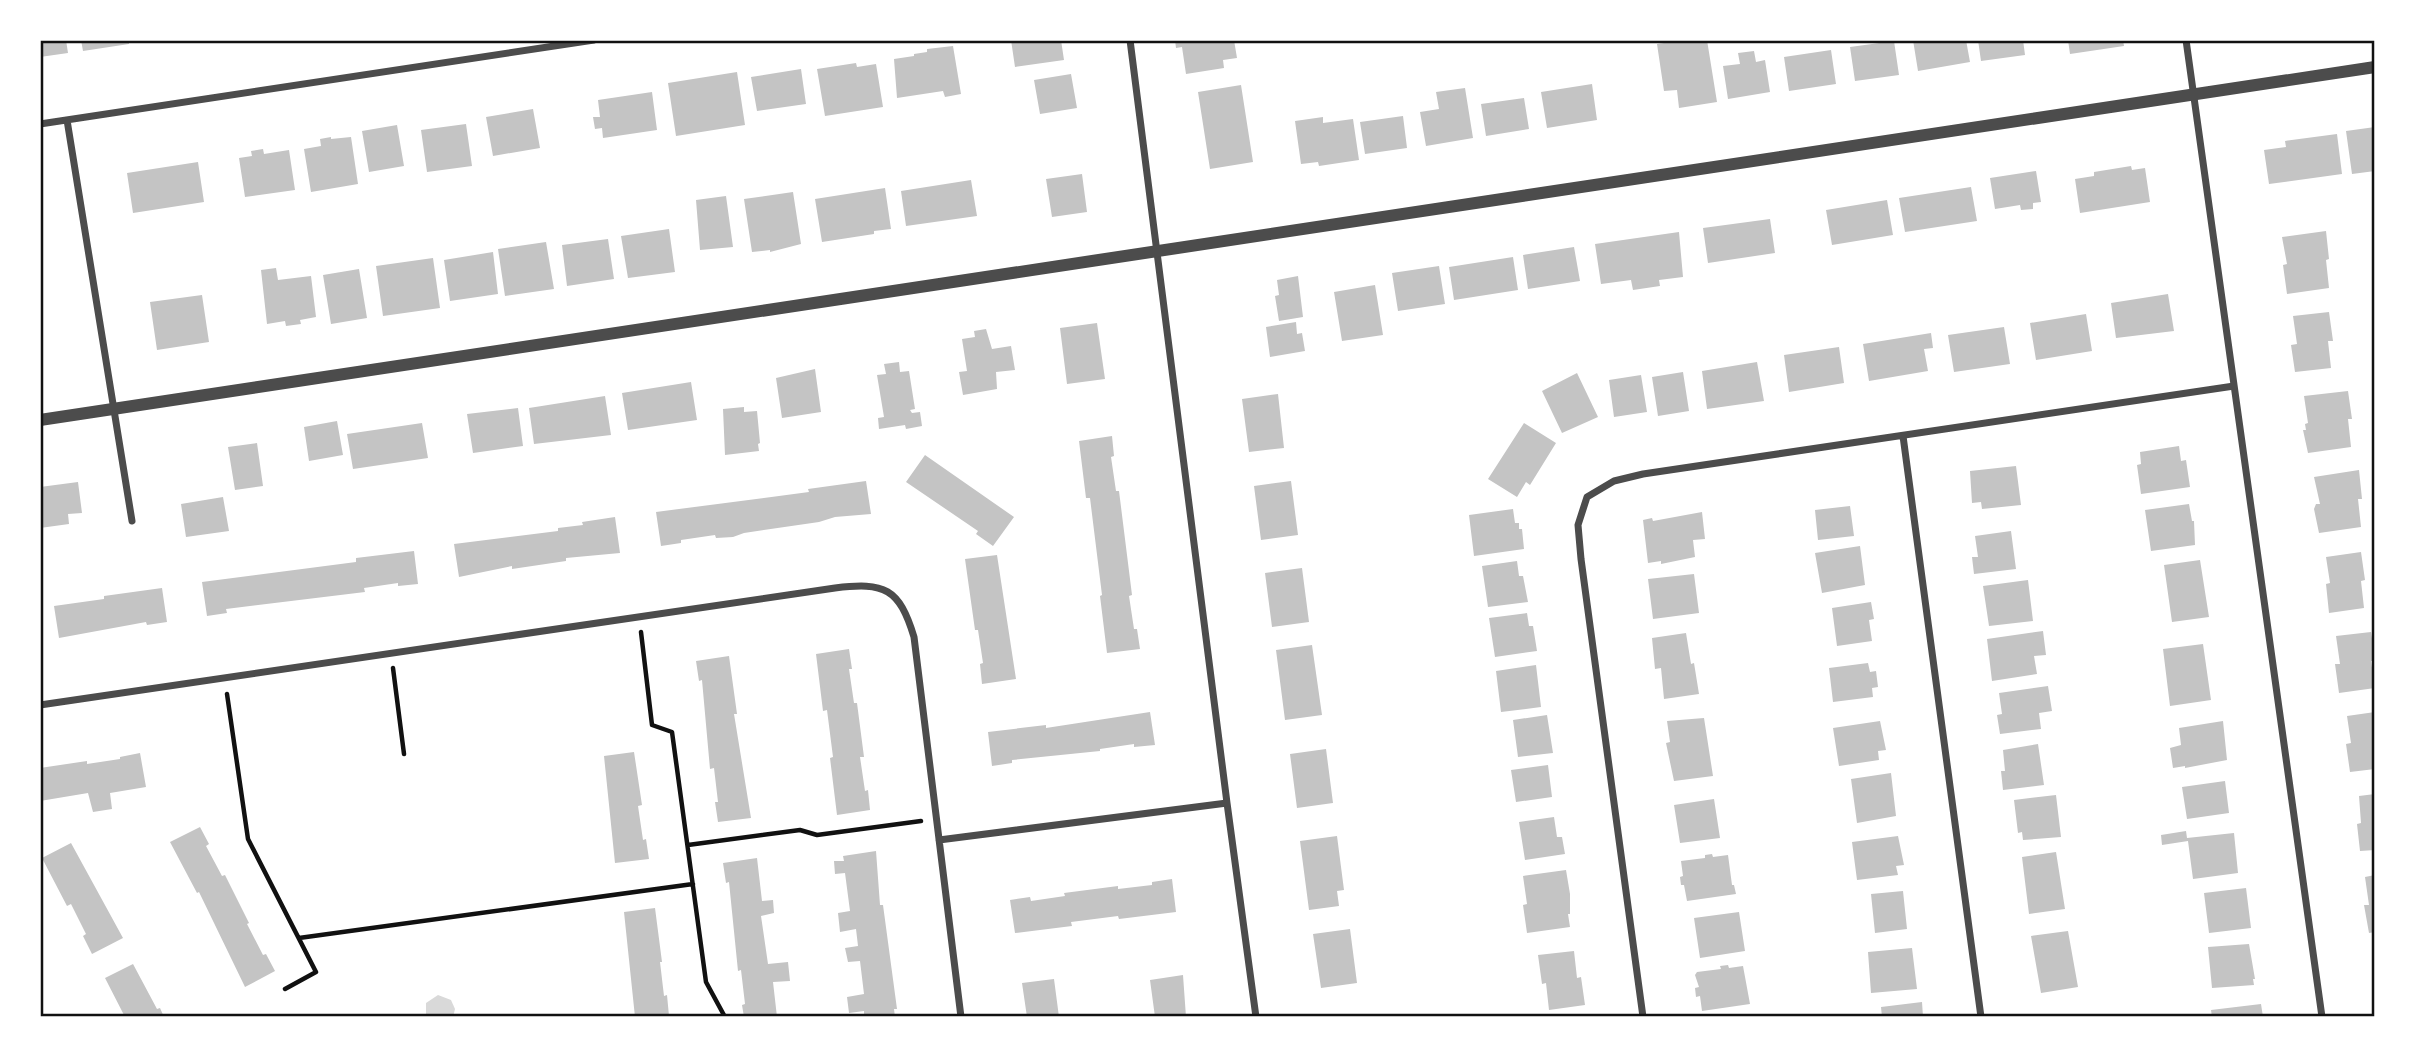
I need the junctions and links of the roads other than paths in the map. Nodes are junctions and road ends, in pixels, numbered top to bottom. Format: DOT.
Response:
graph roads {
  1 [pos="594,40"];
  2 [pos="1130,40"];
  3 [pos="2186,40"];
  4 [pos="2375,67"];
  5 [pos="2194,94"];
  6 [pos="67,120"];
  7 [pos="40,124"];
  8 [pos="1157,250"];
  9 [pos="2234,386"];
  10 [pos="113,410"];
  11 [pos="40,420"];
  12 [pos="1903,436"];
  13 [pos="132,522"];
  14 [pos="40,705"];
  15 [pos="1227,803"];
  16 [pos="939,840"];
  17 [pos="961,1017"];
  18 [pos="1256,1017"];
  19 [pos="1643,1017"];
  20 [pos="1981,1017"];
  21 [pos="2322,1017"];
  1 -- 6 [label="street"];
  2 -- 8 [label="street"];
  3 -- 5 [label="street"];
  4 -- 5 [label="street"];
  5 -- 8 [label="street"];
  5 -- 9 [label="street"];
  6 -- 7 [label="street"];
  6 -- 10 [label="street"];
  8 -- 10 [label="street"];
  8 -- 15 [label="street"];
  9 -- 12 [label="street"];
  9 -- 21 [label="street"];
  10 -- 11 [label="street"];
  10 -- 13 [label="street"];
  12 -- 19 [label="street"];
  12 -- 20 [label="street"];
  14 -- 16 [label="street"];
  15 -- 16 [label="street"];
  15 -- 18 [label="street"];
  16 -- 17 [label="street"];
}
